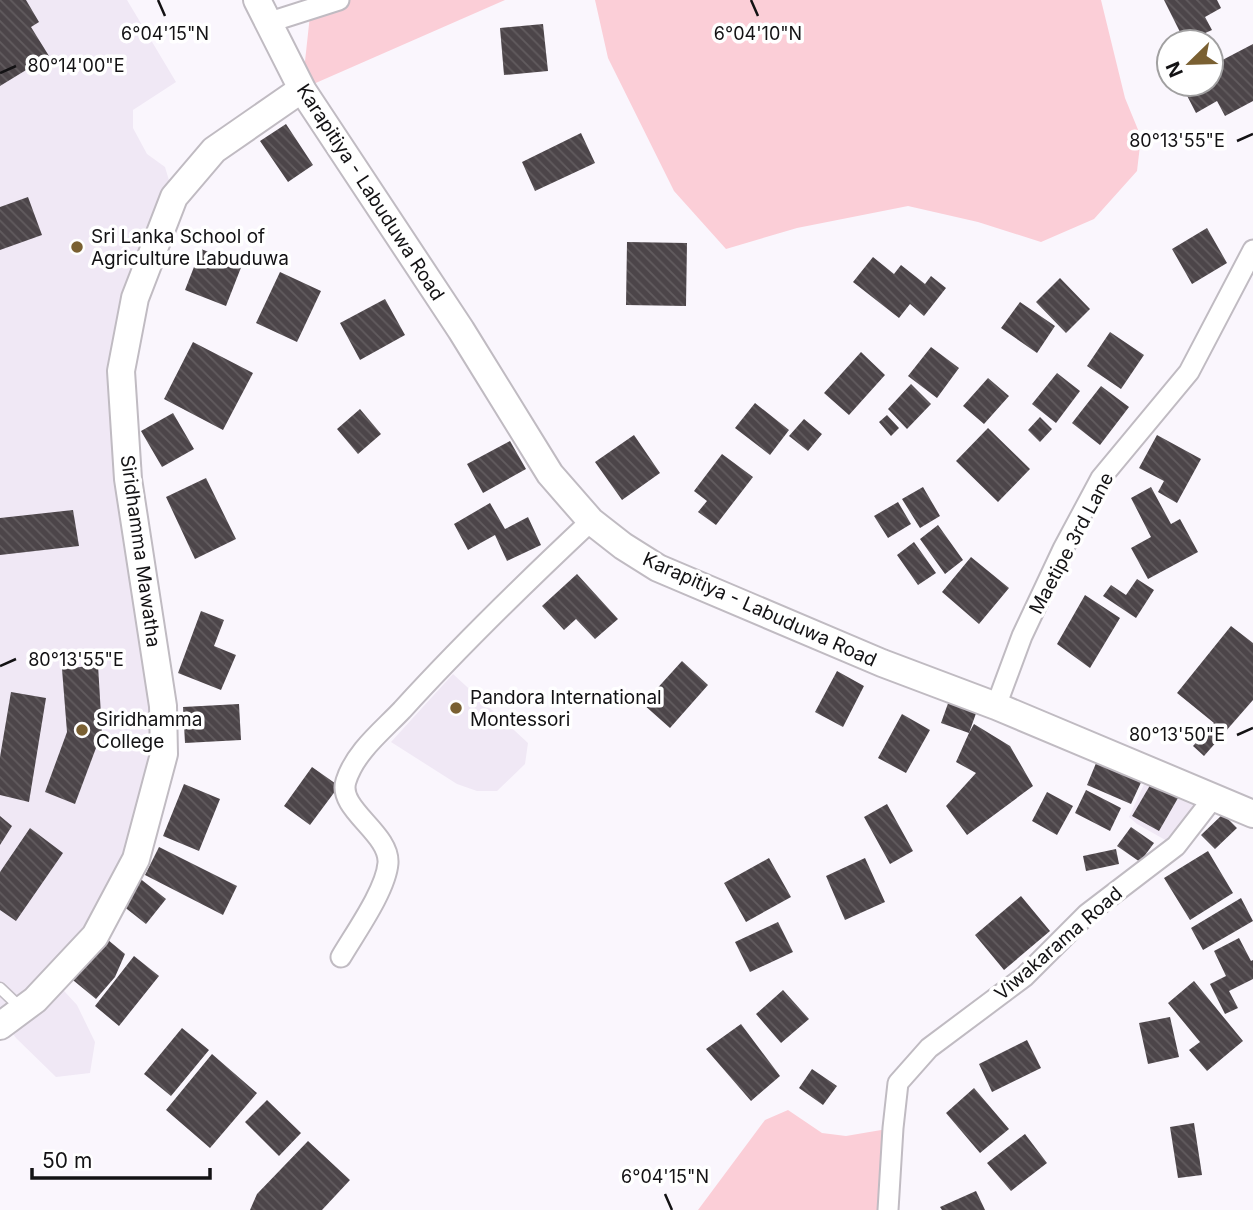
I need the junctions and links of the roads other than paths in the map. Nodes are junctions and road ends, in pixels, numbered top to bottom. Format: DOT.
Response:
graph roads {
  1 [pos="339,0"];
  2 [pos="263,11"];
  3 [pos="302,89"];
  4 [pos="1253,250"];
  5 [pos="591,521"];
  6 [pos="996,706"];
  7 [pos="1214,797"];
  8 [pos="1253,814"];
  9 [pos="341,957"];
  10 [pos="0,988"];
  11 [pos="22,1009"];
  12 [pos="0,1026"];
  13 [pos="888,1210"];
  1 -- 2 [label="street"];
  2 -- 3 [label="main road, Karapitiya - Labuduwa Road"];
  3 -- 5 [label="main road, Karapitiya - Labuduwa Road"];
  3 -- 11 [label="main road, Siridhamma Mawatha"];
  4 -- 6 [label="street, Maetipe 3rd Lane"];
  5 -- 6 [label="main road, Karapitiya - Labuduwa Road"];
  5 -- 9 [label="street"];
  6 -- 7 [label="main road, Karapitiya - Labuduwa Road"];
  7 -- 8 [label="main road, Karapitiya - Labuduwa Road"];
  7 -- 13 [label="street, Viwakarama Road"];
  10 -- 11 [label="lane"];
  11 -- 12 [label="main road, Siridhamma Mawatha"];
}
